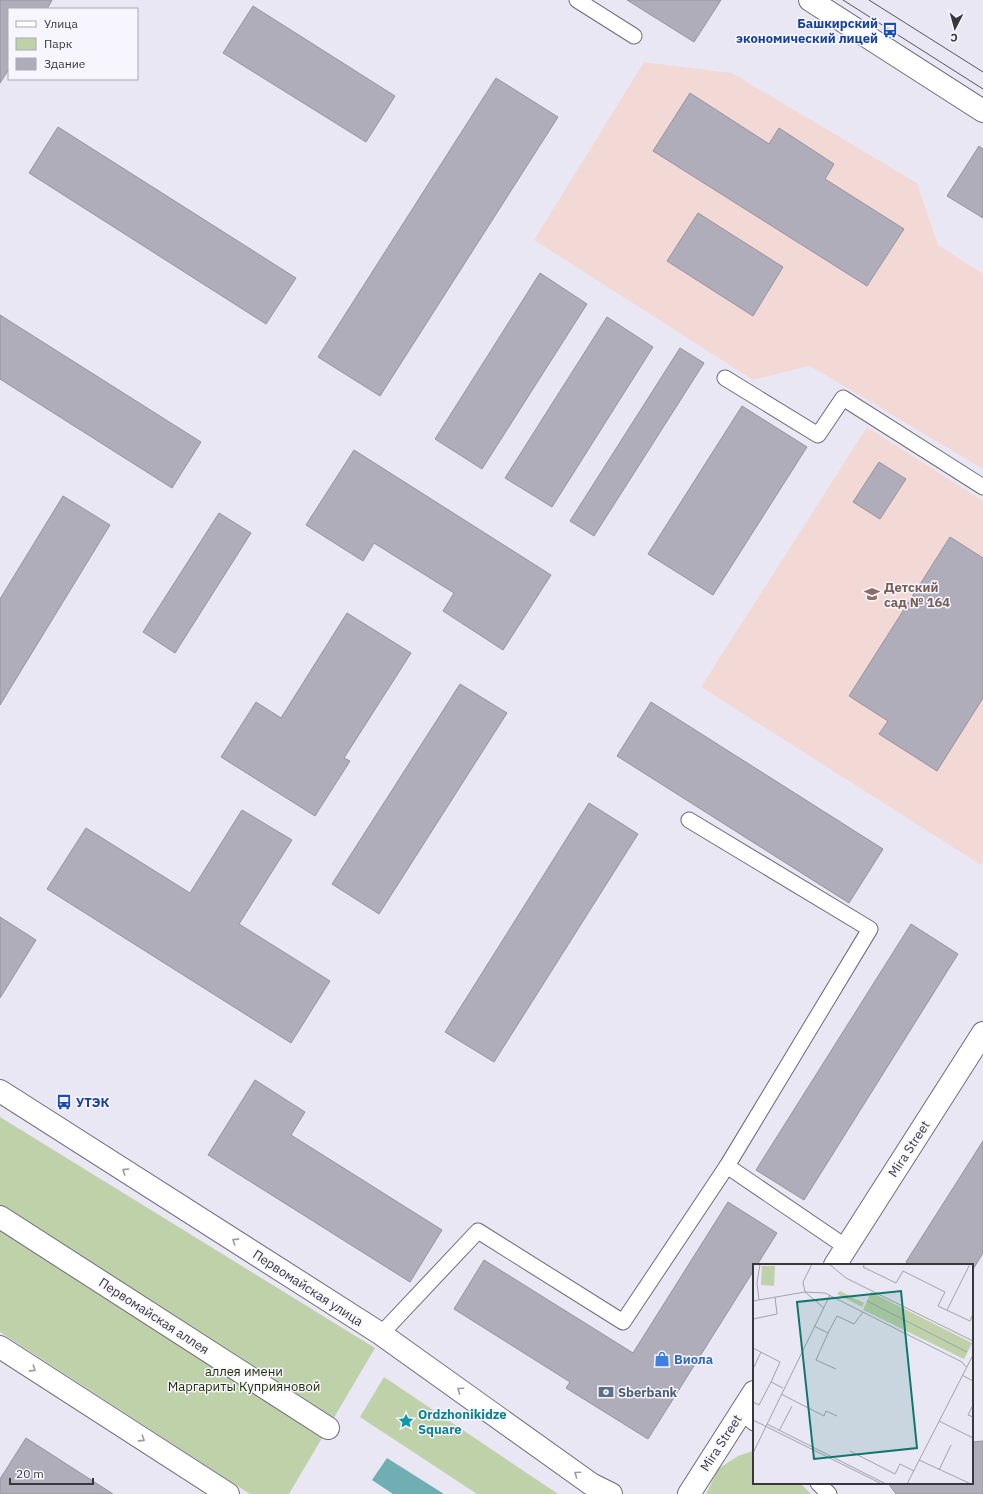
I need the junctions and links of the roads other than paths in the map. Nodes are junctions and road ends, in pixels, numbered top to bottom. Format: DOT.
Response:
graph roads {
  1 [pos="577,0"];
  2 [pos="810,0"];
  3 [pos="634,36"];
  4 [pos="983,111"];
  5 [pos="725,378"];
  6 [pos="983,487"];
  7 [pos="688,820"];
  8 [pos="983,1033"];
  9 [pos="0,1091"];
  10 [pos="727,1166"];
  11 [pos="0,1217"];
  12 [pos="841,1256"];
  13 [pos="381,1334"];
  14 [pos="0,1347"];
  15 [pos="753,1396"];
  16 [pos="748,1417"];
  17 [pos="328,1428"];
  18 [pos="819,1484"];
  19 [pos="228,1494"];
  20 [pos="611,1494"];
  21 [pos="689,1494"];
  22 [pos="829,1494"];
  1 -- 3 [label="lane"];
  2 -- 4 [label="main road"];
  5 -- 6 [label="lane"];
  7 -- 10 [label="lane"];
  8 -- 12 [label="main road, Mira Street"];
  13 -- 9 [label="main road, Первомайская улица, one-way"];
  10 -- 12 [label="lane"];
  10 -- 13 [label="lane"];
  11 -- 17 [label="main road, Первомайская аллея"];
  20 -- 13 [label="main road, Первомайская улица, one-way"];
  14 -- 19 [label="main road, one-way"];
  15 -- 16 [label="main road, Mira Street"];
  16 -- 21 [label="main road, Mira Street"];
  18 -- 22 [label="lane"];
}
